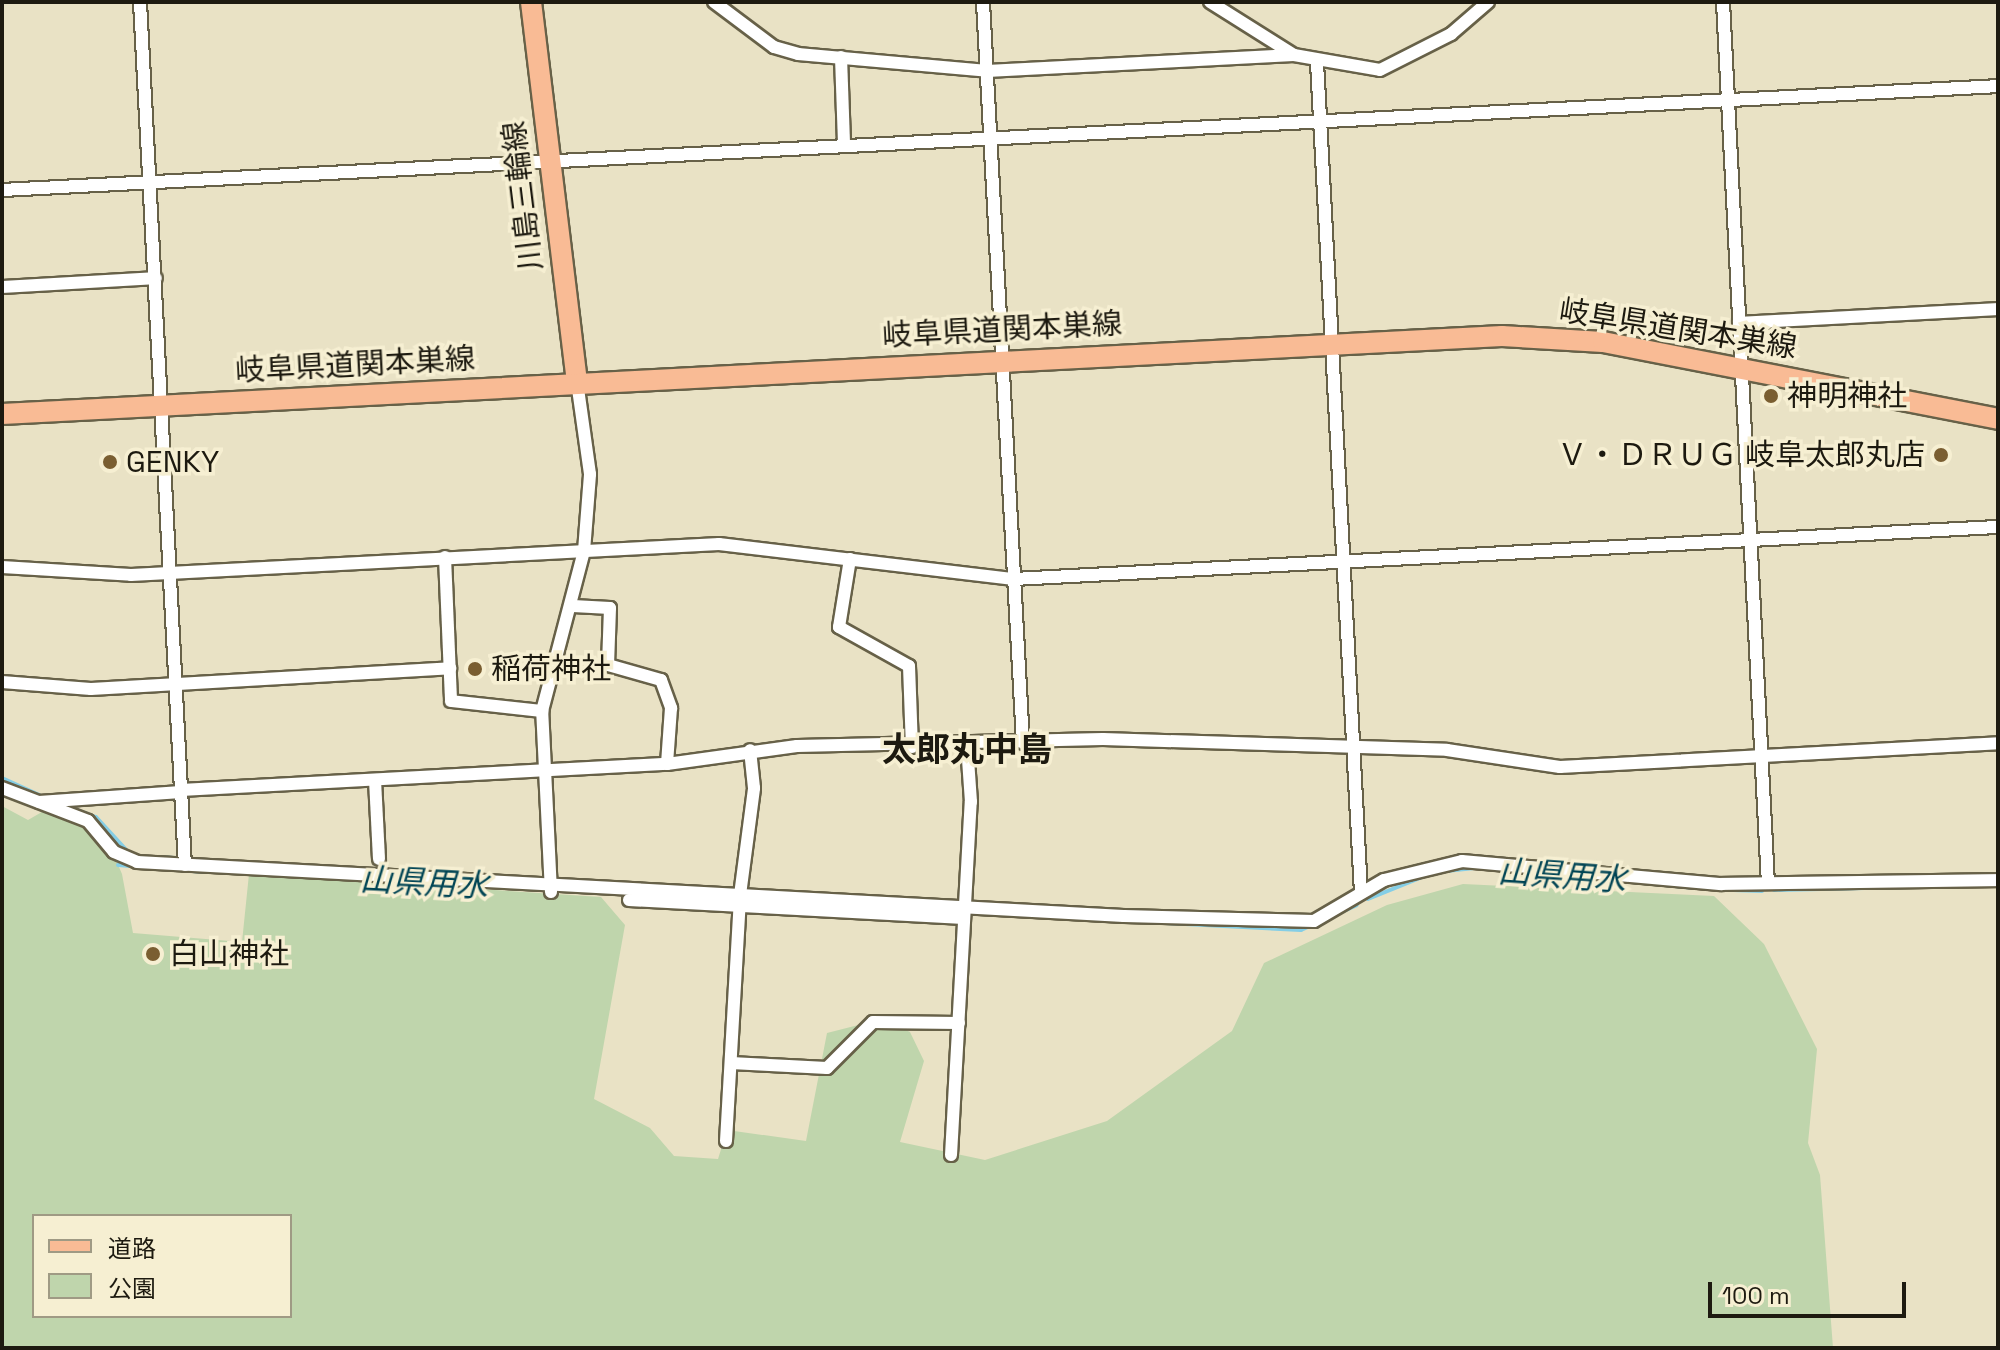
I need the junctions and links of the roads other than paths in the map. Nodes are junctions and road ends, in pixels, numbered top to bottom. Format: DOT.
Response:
graph roads {
  1 [pos="140,2"];
  2 [pos="531,2"];
  3 [pos="714,2"];
  4 [pos="983,2"];
  5 [pos="1210,2"];
  6 [pos="1488,2"];
  7 [pos="1723,2"];
  8 [pos="1294,55"];
  9 [pos="841,57"];
  10 [pos="1317,62"];
  11 [pos="987,71"];
  12 [pos="1998,86"];
  13 [pos="1728,99"];
  14 [pos="1320,120"];
  15 [pos="991,138"];
  16 [pos="844,145"];
  17 [pos="549,161"];
  18 [pos="151,178"];
  19 [pos="2,190"];
  20 [pos="156,278"];
  21 [pos="2,287"];
  22 [pos="1998,309"];
  23 [pos="1739,323"];
  24 [pos="1331,342"];
  25 [pos="1004,360"];
  26 [pos="1740,367"];
  27 [pos="577,382"];
  28 [pos="162,406"];
  29 [pos="2,414"];
  30 [pos="1998,419"];
  31 [pos="1998,527"];
  32 [pos="1750,540"];
  33 [pos="584,551"];
  34 [pos="445,557"];
  35 [pos="850,559"];
  36 [pos="1344,561"];
  37 [pos="2,567"];
  38 [pos="169,570"];
  39 [pos="1014,579"];
  40 [pos="573,606"];
  41 [pos="450,668"];
  42 [pos="2,682"];
  43 [pos="175,684"];
  44 [pos="542,711"];
  45 [pos="1023,743"];
  46 [pos="1998,743"];
  47 [pos="967,745"];
  48 [pos="912,747"];
  49 [pos="1354,747"];
  50 [pos="750,750"];
  51 [pos="1763,755"];
  52 [pos="667,764"];
  53 [pos="546,772"];
  54 [pos="375,780"];
  55 [pos="2,788"];
  56 [pos="181,791"];
  57 [pos="39,802"];
  58 [pos="379,859"];
  59 [pos="185,865"];
  60 [pos="1998,880"];
  61 [pos="1768,883"];
  62 [pos="551,888"];
  63 [pos="1361,892"];
  64 [pos="629,900"];
  65 [pos="740,901"];
  66 [pos="965,912"];
  67 [pos="959,1023"];
  68 [pos="731,1063"];
  69 [pos="726,1141"];
  70 [pos="951,1155"];
  1 -- 18 [label="street"];
  2 -- 17 [label="main road, 川島三輪線"];
  3 -- 9 [label="street"];
  4 -- 11 [label="street"];
  5 -- 8 [label="street"];
  6 -- 10 [label="street"];
  7 -- 13 [label="street"];
  8 -- 10 [label="street"];
  8 -- 11 [label="street"];
  9 -- 11 [label="street"];
  9 -- 16 [label="street"];
  10 -- 14 [label="street"];
  11 -- 15 [label="street"];
  12 -- 13 [label="street"];
  13 -- 14 [label="street"];
  13 -- 23 [label="street"];
  14 -- 15 [label="street"];
  14 -- 24 [label="street"];
  15 -- 16 [label="street"];
  15 -- 25 [label="street"];
  16 -- 17 [label="street"];
  17 -- 18 [label="street"];
  17 -- 27 [label="main road, 川島三輪線"];
  18 -- 19 [label="street"];
  18 -- 20 [label="street"];
  20 -- 21 [label="street"];
  20 -- 28 [label="street"];
  22 -- 23 [label="street"];
  23 -- 26 [label="street"];
  24 -- 25 [label="main road, 岐阜県道関本巣線"];
  24 -- 26 [label="main road, 岐阜県道関本巣線"];
  24 -- 36 [label="street"];
  25 -- 27 [label="main road, 岐阜県道関本巣線"];
  25 -- 39 [label="street"];
  26 -- 30 [label="main road, 岐阜県道関本巣線"];
  26 -- 32 [label="street"];
  27 -- 28 [label="main road, 岐阜県道関本巣線"];
  27 -- 33 [label="street"];
  28 -- 29 [label="main road, 岐阜県道関本巣線"];
  28 -- 38 [label="street"];
  31 -- 32 [label="street"];
  32 -- 36 [label="street"];
  32 -- 51 [label="street"];
  33 -- 34 [label="street"];
  33 -- 35 [label="street"];
  33 -- 40 [label="street"];
  34 -- 38 [label="street"];
  34 -- 41 [label="street"];
  35 -- 39 [label="street"];
  35 -- 48 [label="street"];
  36 -- 39 [label="street"];
  36 -- 49 [label="street"];
  37 -- 38 [label="street"];
  38 -- 43 [label="street"];
  39 -- 45 [label="street"];
  40 -- 44 [label="street"];
  40 -- 52 [label="street"];
  41 -- 43 [label="street"];
  41 -- 44 [label="street"];
  42 -- 43 [label="street"];
  43 -- 56 [label="street"];
  44 -- 53 [label="street"];
  45 -- 47 [label="street"];
  45 -- 49 [label="street"];
  46 -- 51 [label="street"];
  47 -- 48 [label="street"];
  47 -- 66 [label="street"];
  48 -- 50 [label="street"];
  49 -- 51 [label="street"];
  49 -- 63 [label="street"];
  50 -- 52 [label="street"];
  50 -- 65 [label="street"];
  51 -- 61 [label="street"];
  52 -- 53 [label="street"];
  53 -- 54 [label="street"];
  53 -- 62 [label="street"];
  54 -- 56 [label="street"];
  54 -- 58 [label="street"];
  55 -- 57 [label="street"];
  56 -- 57 [label="street"];
  56 -- 59 [label="street"];
  57 -- 59 [label="street"];
  59 -- 62 [label="street"];
  60 -- 61 [label="street"];
  61 -- 63 [label="street"];
  62 -- 65 [label="street"];
  63 -- 66 [label="street"];
  64 -- 65 [label="street"];
  65 -- 66 [label="street"];
  65 -- 68 [label="street"];
  66 -- 67 [label="street"];
  67 -- 68 [label="street"];
  67 -- 70 [label="street"];
  68 -- 69 [label="street"];
}
